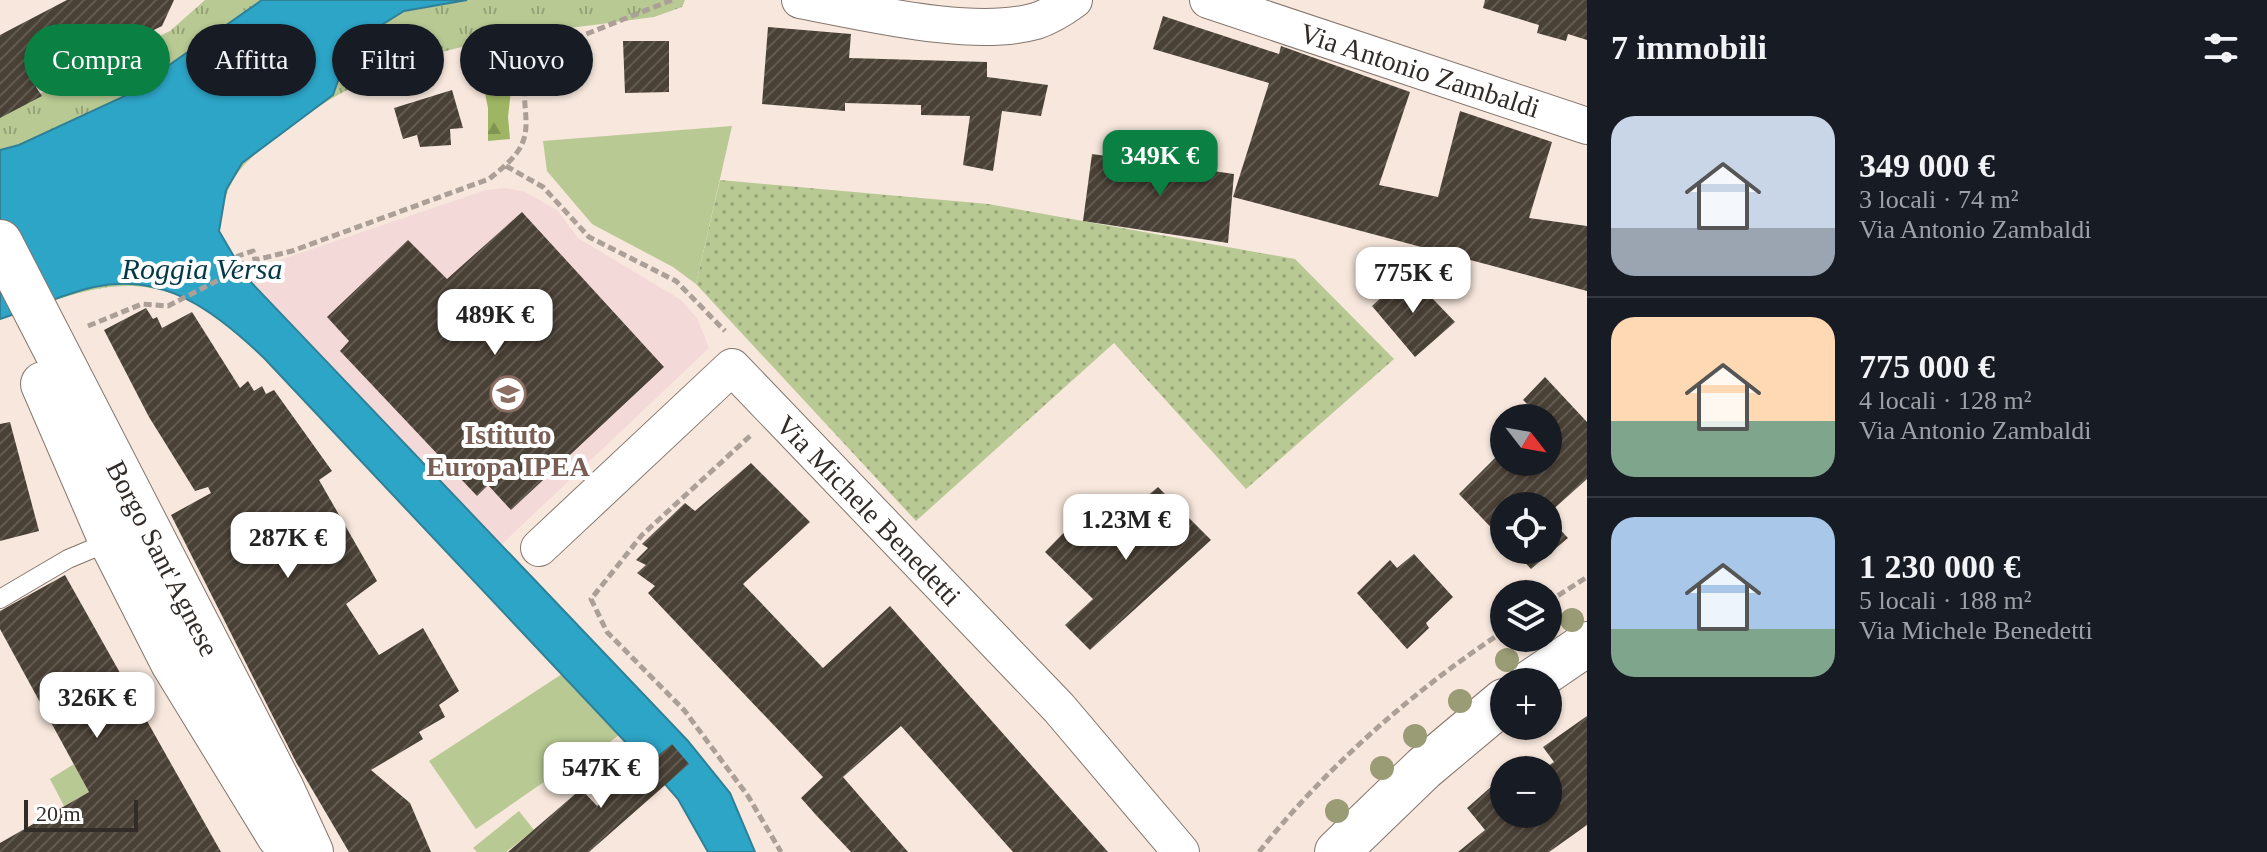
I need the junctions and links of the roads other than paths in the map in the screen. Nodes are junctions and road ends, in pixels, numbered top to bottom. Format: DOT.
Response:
graph roads {
  1 [pos="800,0"];
  2 [pos="1074,0"];
  3 [pos="1208,0"];
  4 [pos="1587,126"];
  5 [pos="0,242"];
  6 [pos="0,295"];
  7 [pos="47,348"];
  8 [pos="79,395"];
  9 [pos="111,541"];
  10 [pos="539,548"];
  11 [pos="0,599"];
  12 [pos="1587,644"];
  13 [pos="1552,668"];
  14 [pos="1490,713"];
  15 [pos="247,722"];
  16 [pos="290,852"];
  17 [pos="311,852"];
  18 [pos="1181,852"];
  19 [pos="1337,852"];
  1 -- 2 [label="street"];
  3 -- 4 [label="street, Via Antonio Zambaldi"];
  5 -- 7 [label="main road"];
  6 -- 7 [label="main road"];
  7 -- 8 [label="main road, Borgo Sant'Agnese"];
  7 -- 9 [label="main road, Borgo Sant'Agnese"];
  8 -- 9 [label="street, Borgo Sant'Agnese"];
  8 -- 15 [label="main road, Borgo Sant'Agnese"];
  9 -- 11 [label="lane"];
  9 -- 15 [label="street, Borgo Sant'Agnese"];
  9 -- 16 [label="main road, Borgo Sant'Agnese"];
  10 -- 18 [label="street, Via Michele Benedetti"];
  12 -- 13 [label="main road"];
  14 -- 19 [label="main road"];
  15 -- 17 [label="main road, Borgo Sant'Agnese"];
}
